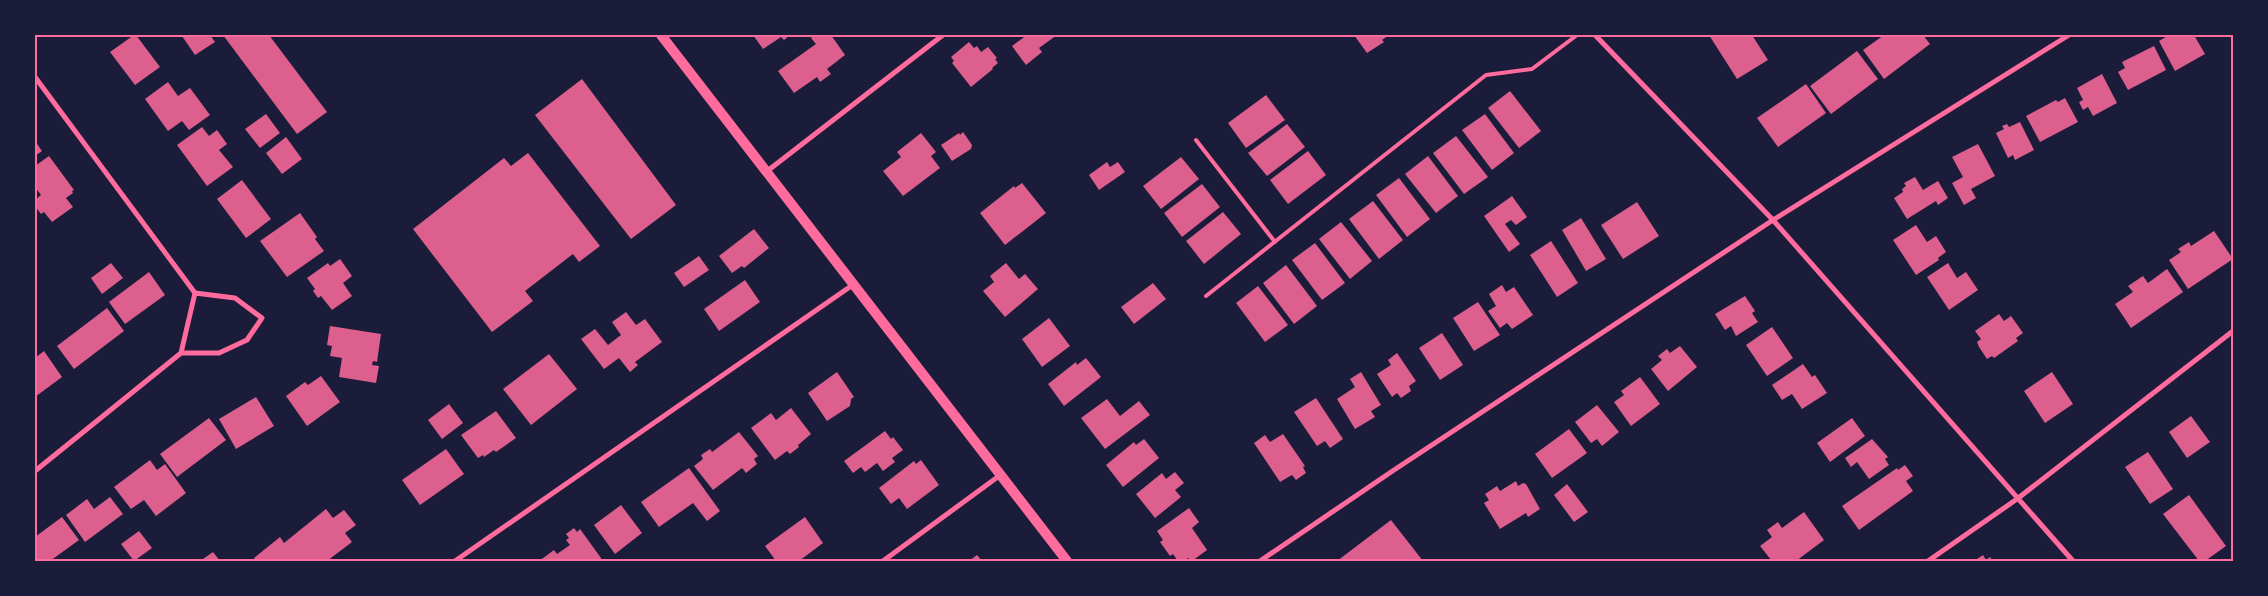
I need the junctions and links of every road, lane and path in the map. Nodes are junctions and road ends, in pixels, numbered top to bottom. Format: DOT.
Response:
graph roads {
  1 [pos="661,35"];
  2 [pos="943,35"];
  3 [pos="1577,35"];
  4 [pos="1595,35"];
  5 [pos="2069,35"];
  6 [pos="35,77"];
  7 [pos="1196,140"];
  8 [pos="766,172"];
  9 [pos="1773,220"];
  10 [pos="1275,242"];
  11 [pos="854,283"];
  12 [pos="195,293"];
  13 [pos="1206,296"];
  14 [pos="2233,331"];
  15 [pos="180,353"];
  16 [pos="35,471"];
  17 [pos="999,476"];
  18 [pos="2017,499"];
  19 [pos="455,561"];
  20 [pos="883,561"];
  21 [pos="1066,561"];
  22 [pos="1260,561"];
  23 [pos="1928,561"];
  24 [pos="2073,561"];
  1 -- 8 [label="main road"];
  2 -- 8 [label="street"];
  3 -- 10 [label="lane"];
  4 -- 9 [label="street"];
  5 -- 9 [label="street"];
  6 -- 12 [label="street"];
  7 -- 10 [label="lane"];
  8 -- 11 [label="main road"];
  9 -- 18 [label="street"];
  9 -- 22 [label="street"];
  10 -- 13 [label="lane"];
  11 -- 17 [label="main road"];
  11 -- 19 [label="street"];
  12 -- 15 [label="street"];
  12 -- 15 [label="street"];
  14 -- 18 [label="street"];
  15 -- 16 [label="street"];
  17 -- 20 [label="street"];
  17 -- 21 [label="main road"];
  18 -- 23 [label="street"];
  18 -- 24 [label="street"];
}
